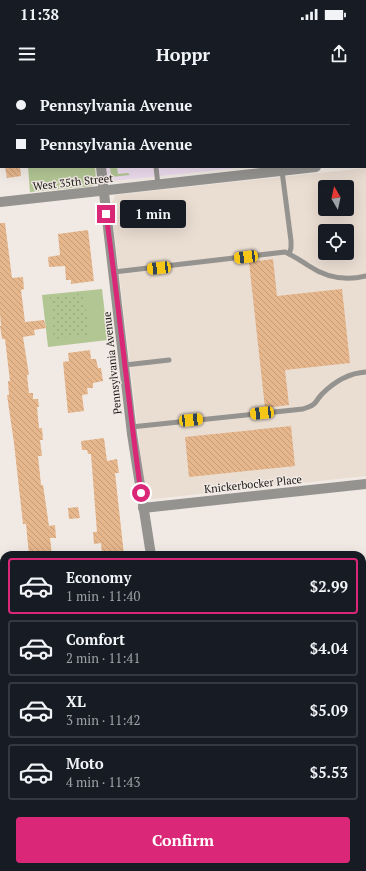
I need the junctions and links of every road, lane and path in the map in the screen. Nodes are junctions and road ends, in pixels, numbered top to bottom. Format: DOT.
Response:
graph roads {
  1 [pos="101,168"];
  2 [pos="156,168"];
  3 [pos="308,168"];
  4 [pos="282,171"];
  5 [pos="158,185"];
  6 [pos="103,191"];
  7 [pos="0,202"];
  8 [pos="288,254"];
  9 [pos="114,272"];
  10 [pos="366,276"];
  11 [pos="170,360"];
  12 [pos="125,365"];
  13 [pos="366,372"];
  14 [pos="132,426"];
  15 [pos="366,484"];
  16 [pos="143,508"];
  17 [pos="150,551"];
  1 -- 6 [label="street, Pennsylvania Avenue"];
  2 -- 5 [label="lane"];
  3 -- 4 [label="street, West 35th Street"];
  4 -- 5 [label="street, West 35th Street"];
  4 -- 8 [label="lane"];
  5 -- 6 [label="street, West 35th Street"];
  6 -- 7 [label="street, West 35th Street"];
  6 -- 9 [label="street, Pennsylvania Avenue"];
  8 -- 9 [label="lane"];
  8 -- 10 [label="lane"];
  9 -- 12 [label="street, Pennsylvania Avenue"];
  11 -- 12 [label="lane"];
  12 -- 14 [label="street, Pennsylvania Avenue"];
  13 -- 14 [label="lane"];
  14 -- 16 [label="street, Pennsylvania Avenue"];
  15 -- 16 [label="street, Knickerbocker Place"];
  16 -- 17 [label="street, Pennsylvania Avenue"];
}
